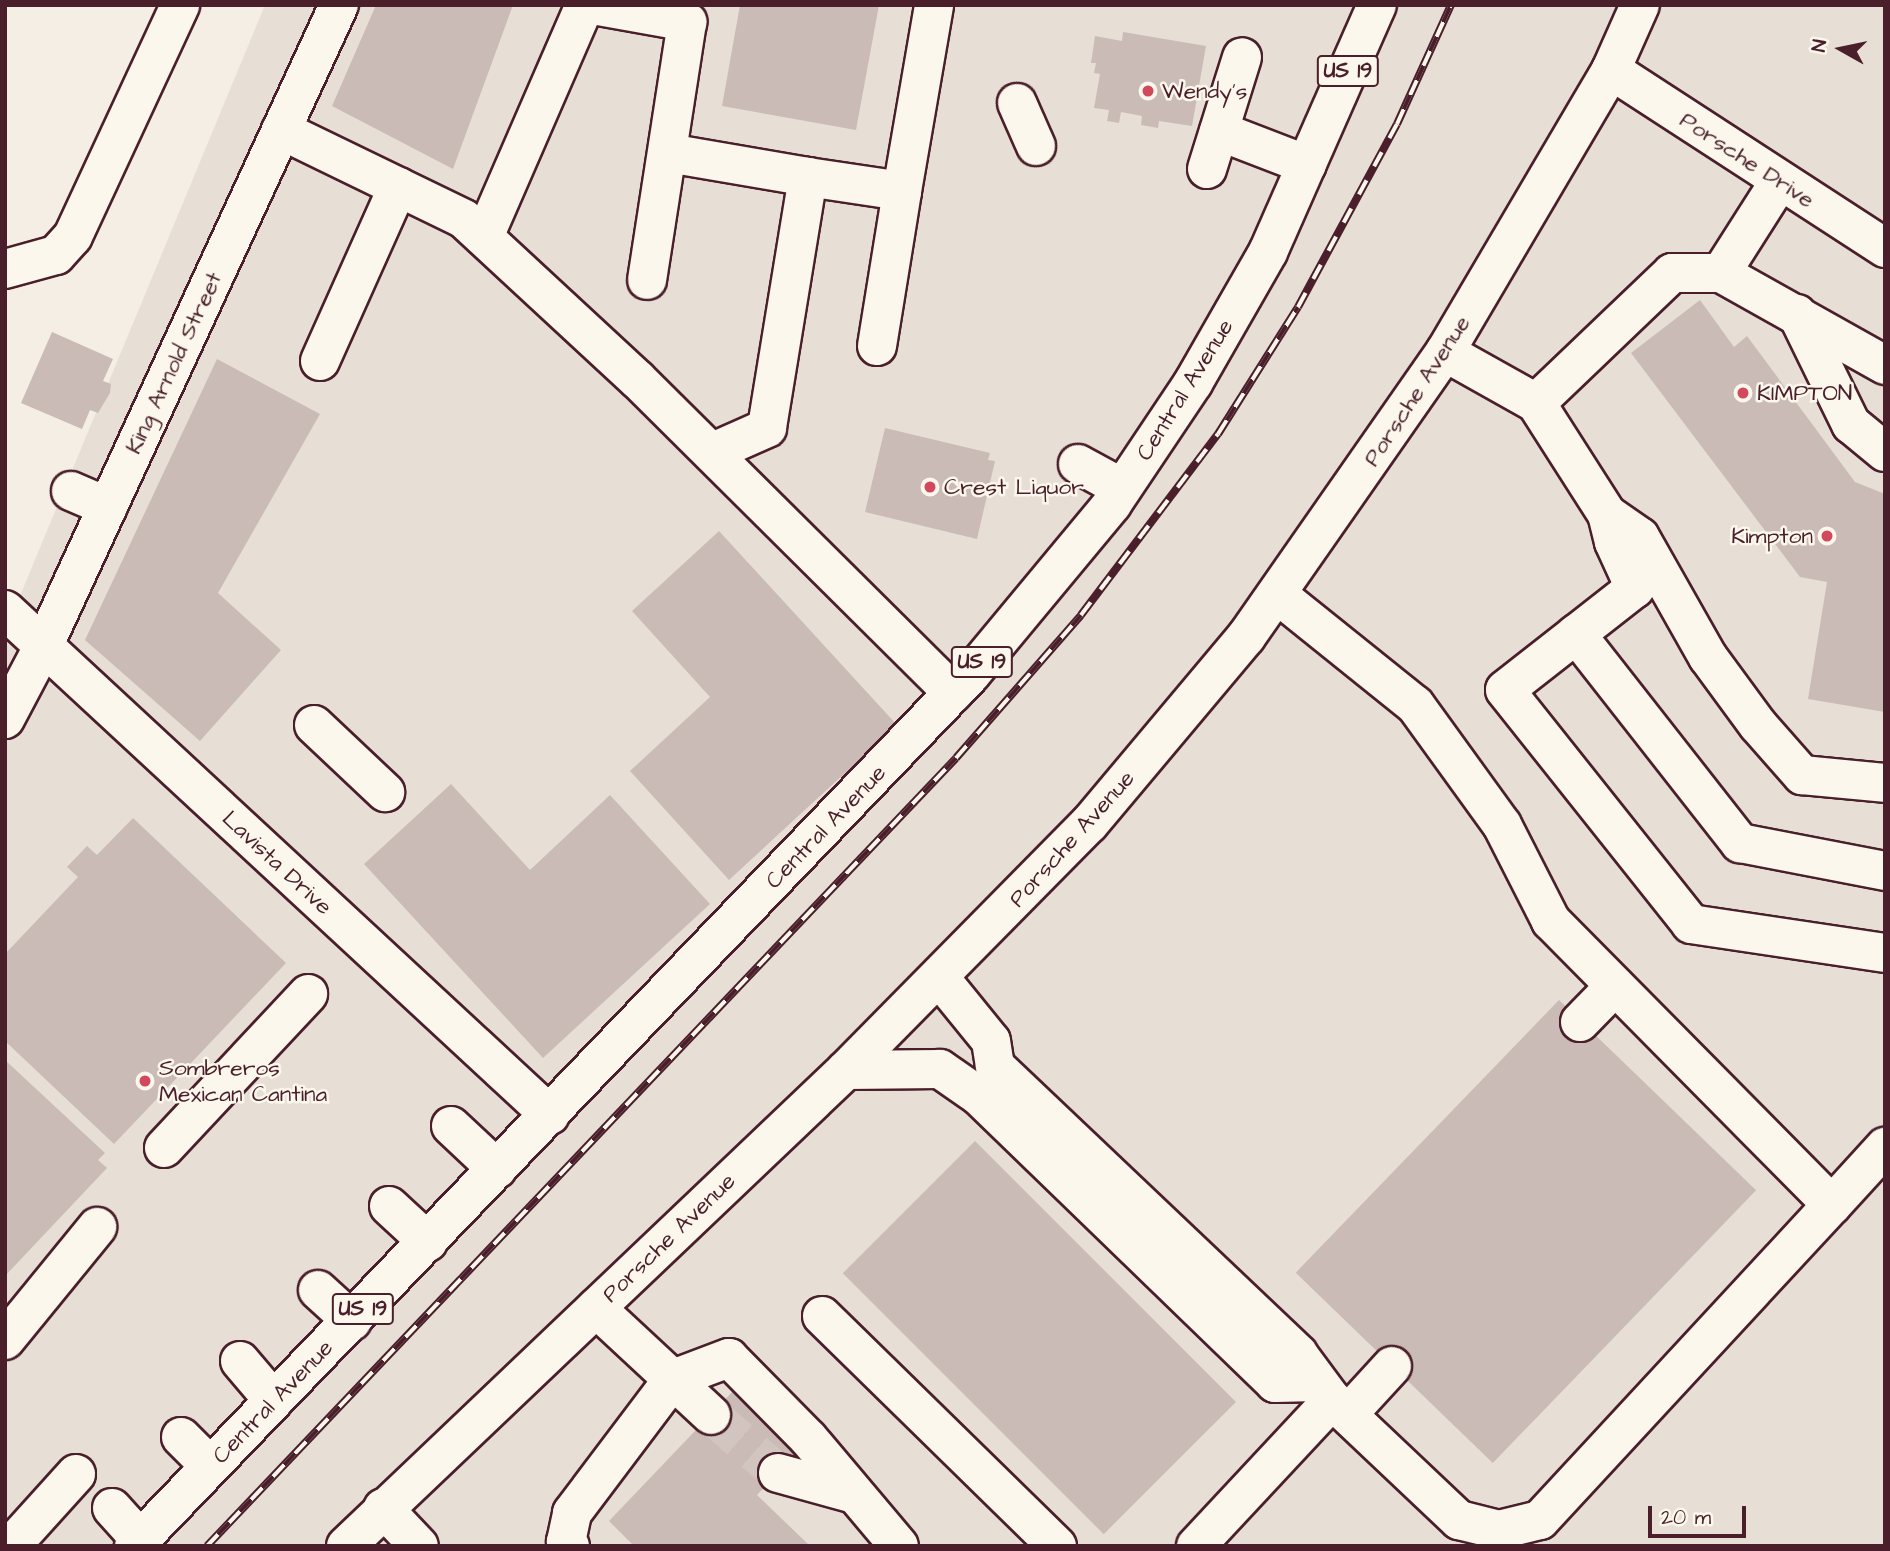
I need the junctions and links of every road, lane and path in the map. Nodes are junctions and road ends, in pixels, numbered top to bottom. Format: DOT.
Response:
graph roads {
  1 [pos="180,5"];
  2 [pos="339,5"];
  3 [pos="585,5"];
  4 [pos="592,5"];
  5 [pos="934,5"];
  6 [pos="1377,5"];
  7 [pos="1640,5"];
  8 [pos="1242,57"];
  9 [pos="1611,70"];
  10 [pos="1017,103"];
  11 [pos="281,130"];
  12 [pos="1219,131"];
  13 [pos="1036,146"];
  14 [pos="668,153"];
  15 [pos="1307,164"];
  16 [pos="1207,169"];
  17 [pos="808,177"];
  18 [pos="1779,182"];
  19 [pos="398,187"];
  20 [pos="902,191"];
  21 [pos="484,237"];
  22 [pos="1885,248"];
  23 [pos="5,269"];
  24 [pos="1721,273"];
  25 [pos="647,280"];
  26 [pos="1797,314"];
  27 [pos="877,346"];
  28 [pos="1445,352"];
  29 [pos="320,361"];
  30 [pos="1885,365"];
  31 [pos="1536,403"];
  32 [pos="713,452"];
  33 [pos="1885,452"];
  34 [pos="1078,464"];
  35 [pos="1122,488"];
  36 [pos="71,491"];
  37 [pos="107,507"];
  38 [pos="1648,579"];
  39 [pos="1277,594"];
  40 [pos="5,610"];
  41 [pos="1576,634"];
  42 [pos="43,647"];
  43 [pos="953,693"];
  44 [pos="5,719"];
  45 [pos="314,725"];
  46 [pos="1885,783"];
  47 [pos="385,792"];
  48 [pos="1885,872"];
  49 [pos="1885,953"];
  50 [pos="939,977"];
  51 [pos="1615,986"];
  52 [pos="308,994"];
  53 [pos="1580,1022"];
  54 [pos="993,1054"];
  55 [pos="940,1069"];
  56 [pos="846,1070"];
  57 [pos="550,1115"];
  58 [pos="451,1126"];
  59 [pos="1885,1147"];
  60 [pos="164,1148"];
  61 [pos="497,1169"];
  62 [pos="1832,1205"];
  63 [pos="389,1206"];
  64 [pos="97,1227"];
  65 [pos="428,1241"];
  66 [pos="318,1290"];
  67 [pos="596,1308"];
  68 [pos="822,1316"];
  69 [pos="352,1321"];
  70 [pos="5,1340"];
  71 [pos="240,1361"];
  72 [pos="1392,1366"];
  73 [pos="673,1379"];
  74 [pos="1332,1399"];
  75 [pos="274,1401"];
  76 [pos="711,1415"];
  77 [pos="181,1437"];
  78 [pos="211,1466"];
  79 [pos="778,1473"];
  80 [pos="76,1474"];
  81 [pos="851,1493"];
  82 [pos="112,1508"];
  83 [pos="383,1508"];
  84 [pos="137,1542"];
  85 [pos="11,1546"];
  86 [pos="346,1546"];
  87 [pos="419,1546"];
  88 [pos="570,1546"];
  89 [pos="899,1546"];
  90 [pos="1056,1546"];
  91 [pos="1196,1546"];
  1 -- 23 [label="street"];
  2 -- 11 [label="street, King Arnold Street"];
  3 -- 21 [label="street"];
  4 -- 14 [label="street"];
  5 -- 20 [label="street"];
  6 -- 15 [label="street, Central Avenue / US 19"];
  7 -- 9 [label="street, Porsche Avenue"];
  8 -- 12 [label="street"];
  9 -- 18 [label="street, Porsche Drive"];
  9 -- 28 [label="street, Porsche Avenue"];
  10 -- 13 [label="street"];
  11 -- 19 [label="street"];
  11 -- 37 [label="street, King Arnold Street"];
  12 -- 15 [label="street"];
  12 -- 16 [label="street"];
  14 -- 17 [label="street"];
  14 -- 25 [label="street"];
  15 -- 35 [label="street, Central Avenue / US 19"];
  17 -- 20 [label="street"];
  17 -- 32 [label="street"];
  18 -- 22 [label="street, Porsche Drive"];
  18 -- 24 [label="street"];
  19 -- 21 [label="street"];
  19 -- 29 [label="street"];
  20 -- 27 [label="street"];
  21 -- 32 [label="street"];
  24 -- 26 [label="street"];
  24 -- 31 [label="street"];
  26 -- 30 [label="street"];
  26 -- 33 [label="street"];
  28 -- 31 [label="street"];
  28 -- 39 [label="street, Porsche Avenue"];
  31 -- 38 [label="street"];
  32 -- 43 [label="street"];
  34 -- 35 [label="street"];
  35 -- 43 [label="street, Central Avenue / US 19"];
  36 -- 37 [label="street"];
  37 -- 42 [label="street, King Arnold Street"];
  38 -- 41 [label="street"];
  38 -- 46 [label="street"];
  39 -- 50 [label="street, Porsche Avenue"];
  39 -- 51 [label="street"];
  40 -- 42 [label="street, Lavista Drive"];
  41 -- 48 [label="street"];
  41 -- 49 [label="street"];
  42 -- 44 [label="street, King Arnold Street"];
  42 -- 57 [label="street, Lavista Drive"];
  43 -- 57 [label="street, Central Avenue / US 19"];
  45 -- 47 [label="street"];
  50 -- 54 [label="street"];
  50 -- 56 [label="street, Porsche Avenue"];
  51 -- 53 [label="street"];
  51 -- 62 [label="street"];
  52 -- 60 [label="street"];
  54 -- 55 [label="street"];
  54 -- 74 [label="street"];
  55 -- 56 [label="street"];
  55 -- 74 [label="street"];
  56 -- 67 [label="street, Porsche Avenue"];
  57 -- 61 [label="street, Central Avenue / US 19"];
  58 -- 61 [label="street"];
  59 -- 62 [label="street"];
  61 -- 65 [label="street, Central Avenue / US 19"];
  62 -- 74 [label="street"];
  63 -- 65 [label="street"];
  64 -- 70 [label="street"];
  65 -- 69 [label="street, Central Avenue / US 19"];
  66 -- 69 [label="street"];
  67 -- 73 [label="street"];
  67 -- 83 [label="street, Porsche Avenue"];
  68 -- 90 [label="street"];
  69 -- 75 [label="street, Central Avenue / US 19"];
  71 -- 75 [label="street"];
  72 -- 74 [label="street"];
  73 -- 76 [label="street"];
  73 -- 81 [label="street"];
  73 -- 88 [label="street"];
  74 -- 91 [label="street"];
  75 -- 78 [label="street, Central Avenue / US 19"];
  77 -- 78 [label="street"];
  78 -- 84 [label="street, Central Avenue / US 19"];
  79 -- 81 [label="street"];
  80 -- 85 [label="street"];
  81 -- 89 [label="street"];
  82 -- 84 [label="street"];
  83 -- 86 [label="street, Porsche Avenue"];
  83 -- 87 [label="street"];
}
